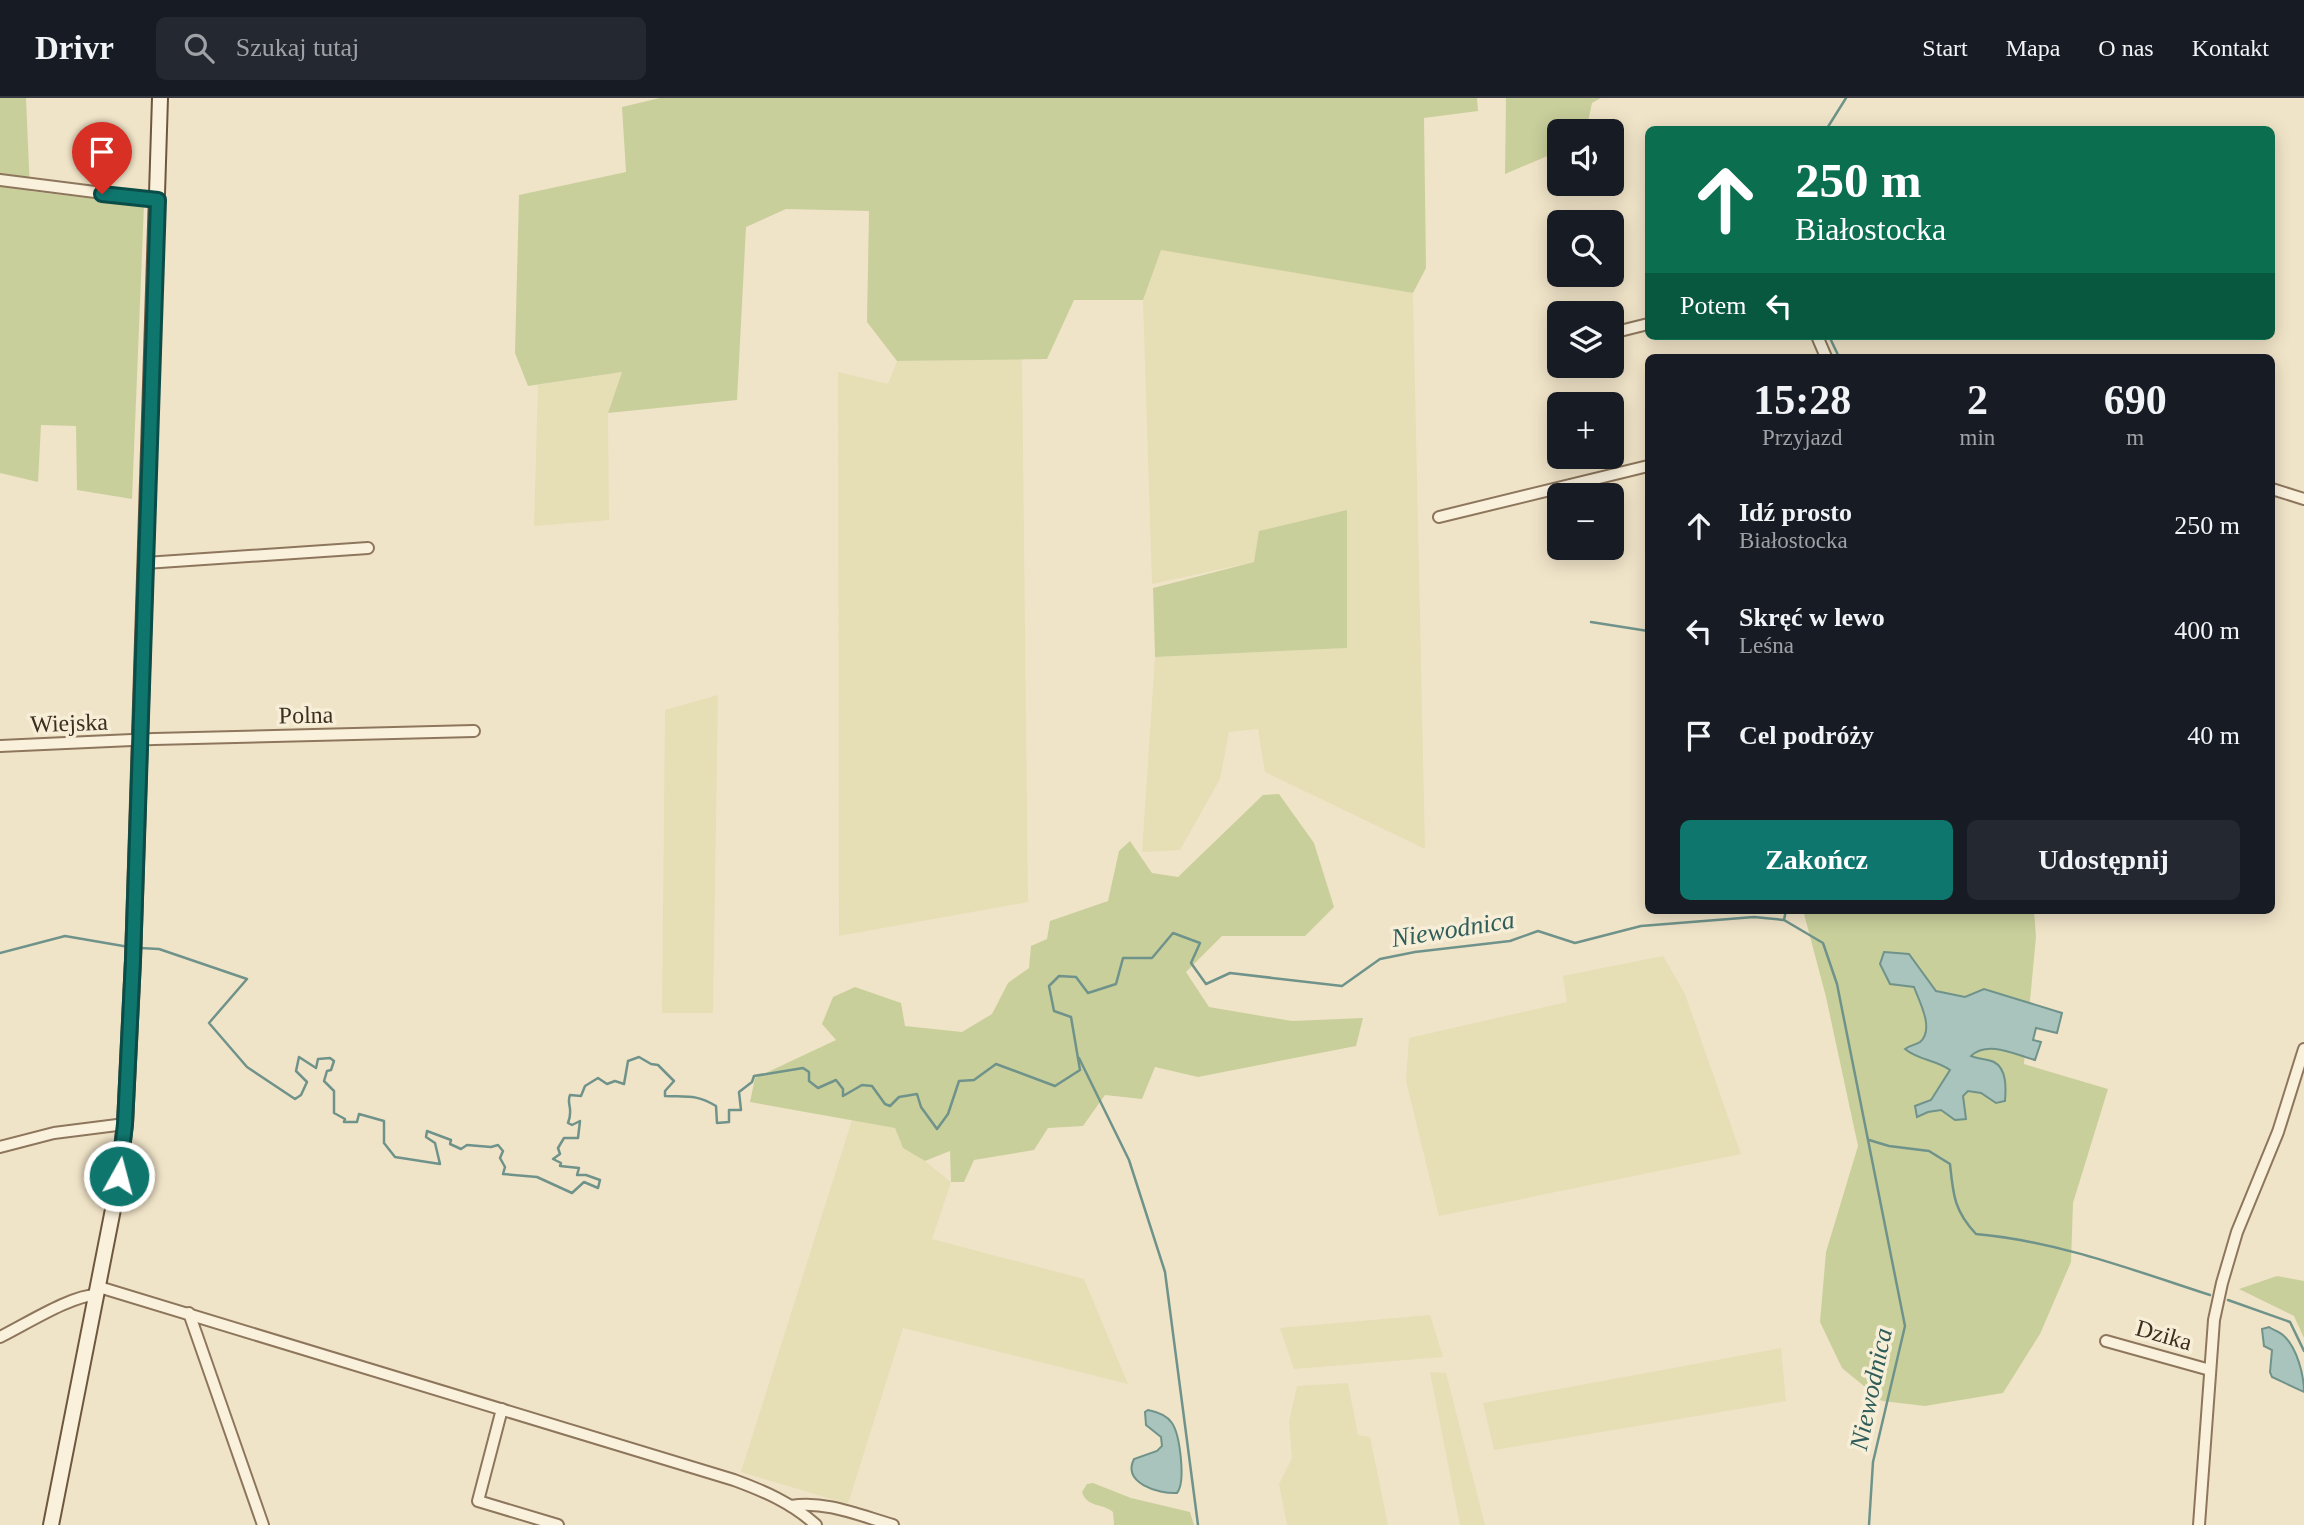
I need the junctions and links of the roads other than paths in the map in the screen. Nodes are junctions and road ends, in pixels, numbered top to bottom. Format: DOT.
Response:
graph roads {
  1 [pos="160,98"];
  2 [pos="0,180"];
  3 [pos="158,200"];
  4 [pos="1645,325"];
  5 [pos="1624,330"];
  6 [pos="1645,467"];
  7 [pos="2275,490"];
  8 [pos="2304,499"];
  9 [pos="1439,517"];
  10 [pos="368,548"];
  11 [pos="145,563"];
  12 [pos="474,732"];
  13 [pos="140,741"];
  14 [pos="0,746"];
  15 [pos="2304,1049"];
  16 [pos="125,1124"];
  17 [pos="0,1147"];
  18 [pos="98,1291"];
  19 [pos="189,1313"];
  20 [pos="0,1338"];
  21 [pos="2106,1341"];
  22 [pos="2210,1370"];
  23 [pos="502,1409"];
  24 [pos="791,1506"];
  25 [pos="51,1525"];
  26 [pos="263,1525"];
  27 [pos="558,1525"];
  28 [pos="816,1525"];
  29 [pos="893,1525"];
  30 [pos="2199,1525"];
  1 -- 3 [label="street"];
  2 -- 3 [label="street"];
  3 -- 11 [label="street"];
  4 -- 5 [label="street"];
  6 -- 9 [label="street"];
  7 -- 8 [label="street"];
  10 -- 11 [label="street"];
  11 -- 13 [label="street"];
  12 -- 13 [label="street, Polna"];
  13 -- 14 [label="street, Wiejska"];
  13 -- 16 [label="street"];
  15 -- 22 [label="street"];
  16 -- 17 [label="street"];
  16 -- 18 [label="street"];
  18 -- 19 [label="street"];
  18 -- 20 [label="street"];
  18 -- 25 [label="street"];
  19 -- 23 [label="street"];
  19 -- 26 [label="street"];
  21 -- 22 [label="street, Dzika"];
  22 -- 30 [label="street"];
  23 -- 24 [label="street"];
  23 -- 27 [label="street"];
  24 -- 28 [label="street"];
  24 -- 29 [label="street"];
}
